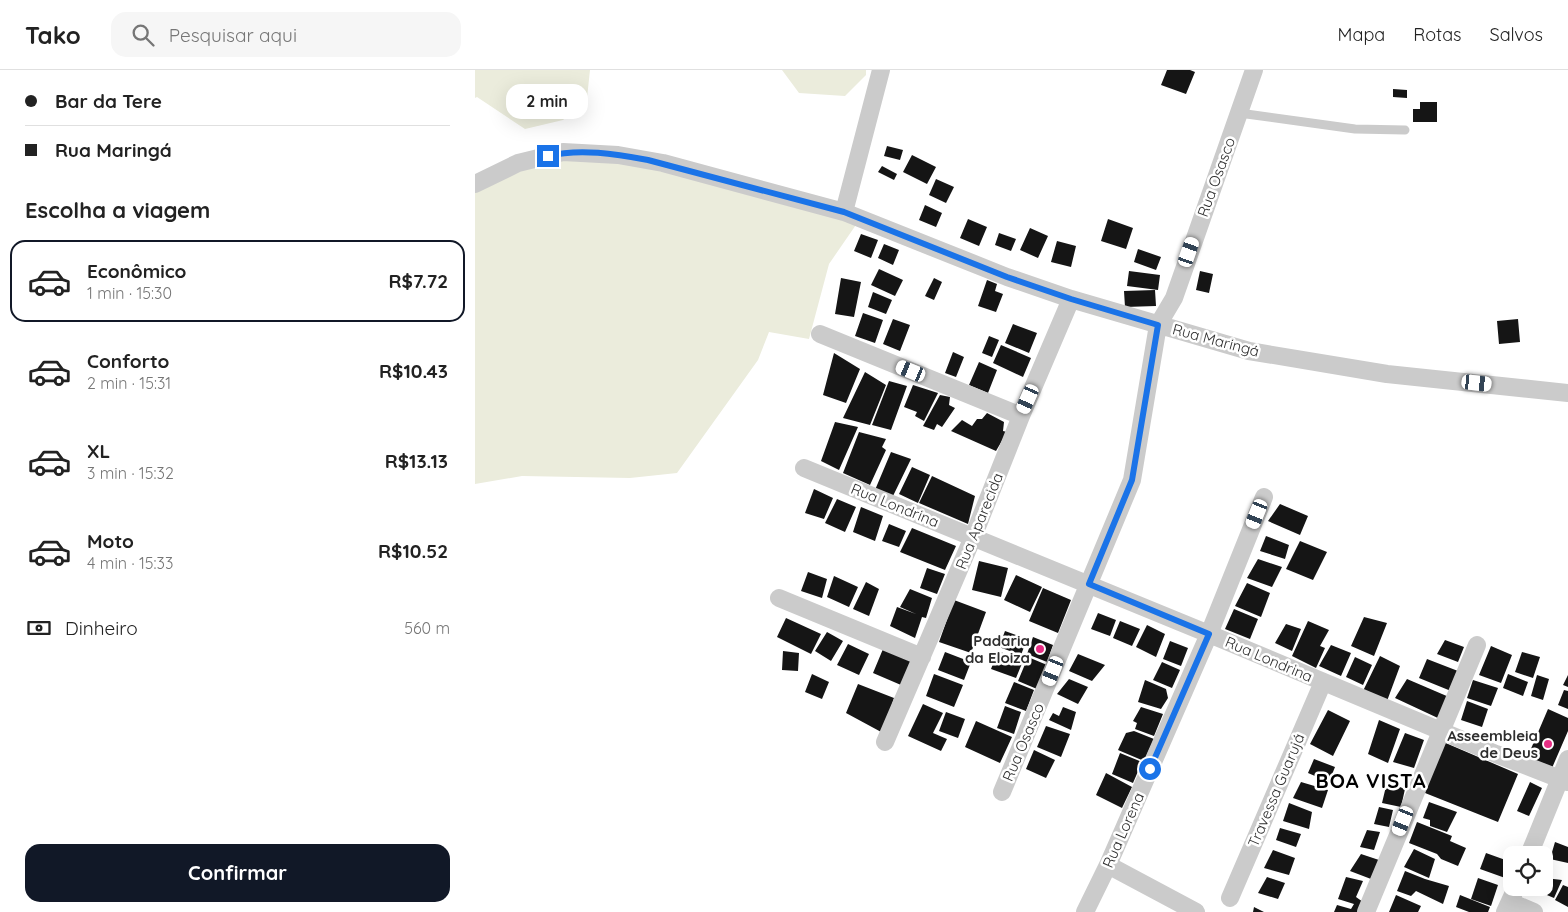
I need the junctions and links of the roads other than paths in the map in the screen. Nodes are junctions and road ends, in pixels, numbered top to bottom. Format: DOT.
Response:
graph roads {
  1 [pos="881,70"];
  2 [pos="1254,70"];
  3 [pos="1239,113"];
  4 [pos="1405,130"];
  5 [pos="475,184"];
  6 [pos="844,212"];
  7 [pos="1071,299"];
  8 [pos="1158,325"];
  9 [pos="820,334"];
  10 [pos="1568,393"];
  11 [pos="1021,416"];
  12 [pos="804,468"];
  13 [pos="1264,497"];
  14 [pos="973,537"];
  15 [pos="1089,584"];
  16 [pos="779,598"];
  17 [pos="1209,634"];
  18 [pos="1477,645"];
  19 [pos="921,657"];
  20 [pos="1323,682"];
  21 [pos="1440,731"];
  22 [pos="885,742"];
  23 [pos="1568,759"];
  24 [pos="1564,781"];
  25 [pos="1002,792"];
  26 [pos="1533,846"];
  27 [pos="1108,865"];
  28 [pos="1230,898"];
  29 [pos="1510,900"];
  30 [pos="1085,912"];
  31 [pos="1196,912"];
  32 [pos="1366,912"];
  33 [pos="1534,912"];
  1 -- 6 [label="street"];
  2 -- 3 [label="street, Rua Osasco"];
  3 -- 4 [label="lane"];
  3 -- 8 [label="street, Rua Osasco"];
  5 -- 6 [label="street, Rua Maringá"];
  6 -- 7 [label="street, Rua Maringá"];
  7 -- 8 [label="street, Rua Maringá"];
  7 -- 11 [label="street, Rua Aparecida"];
  8 -- 10 [label="street, Rua Maringá"];
  8 -- 15 [label="street, Rua Osasco"];
  9 -- 11 [label="street"];
  11 -- 14 [label="street, Rua Aparecida"];
  12 -- 14 [label="street, Rua Londrina"];
  13 -- 17 [label="street, Rua Lorena"];
  14 -- 15 [label="street, Rua Londrina"];
  14 -- 19 [label="street, Rua Aparecida"];
  15 -- 17 [label="street, Rua Londrina"];
  15 -- 25 [label="street, Rua Osasco"];
  16 -- 19 [label="street"];
  17 -- 20 [label="street, Rua Londrina"];
  17 -- 27 [label="street, Rua Lorena"];
  18 -- 21 [label="street"];
  19 -- 22 [label="street, Rua Aparecida"];
  20 -- 21 [label="street, Rua Londrina"];
  20 -- 28 [label="street, Travessa Guarujá"];
  21 -- 24 [label="street, Rua Londrina"];
  21 -- 32 [label="street"];
  23 -- 24 [label="street"];
  24 -- 26 [label="street"];
  27 -- 30 [label="street, Rua Lorena"];
  27 -- 31 [label="street"];
  29 -- 33 [label="street"];
}
